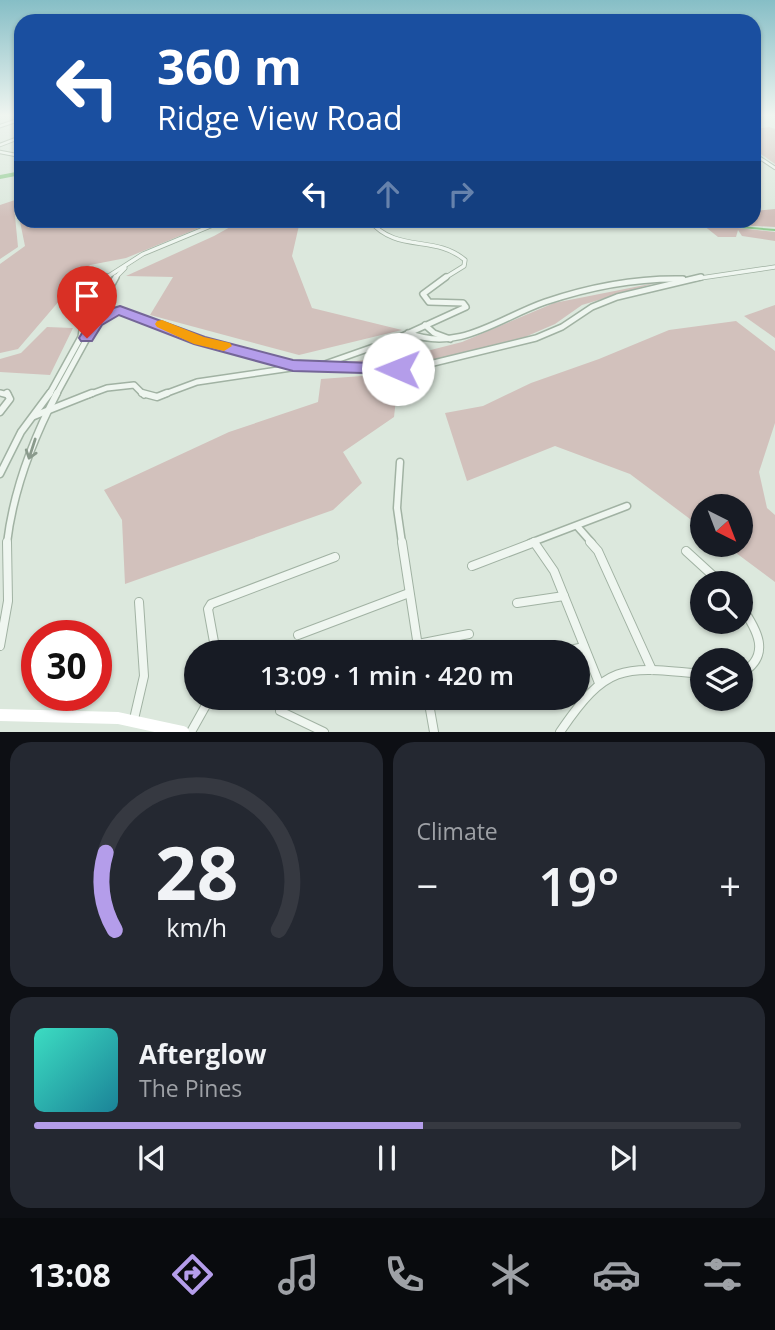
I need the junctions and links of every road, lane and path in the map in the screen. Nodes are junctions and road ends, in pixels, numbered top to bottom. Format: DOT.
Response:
graph roads {
  1 [pos="209,228"];
  2 [pos="375,228"];
  3 [pos="174,244"];
  4 [pos="775,267"];
  5 [pos="690,279"];
  6 [pos="101,309"];
  7 [pos="120,310"];
  8 [pos="82,314"];
  9 [pos="98,321"];
  10 [pos="83,324"];
  11 [pos="425,324"];
  12 [pos="408,333"];
  13 [pos="453,340"];
  14 [pos="300,366"];
  15 [pos="317,366"];
  16 [pos="0,393"];
  17 [pos="0,412"];
  18 [pos="45,414"];
  19 [pos="34,416"];
  20 [pos="400,462"];
  21 [pos="0,474"];
  22 [pos="627,506"];
  23 [pos="577,526"];
  24 [pos="9,533"];
  25 [pos="0,537"];
  26 [pos="534,542"];
  27 [pos="3,550"];
  28 [pos="686,551"];
  29 [pos="335,557"];
  30 [pos="472,566"];
  31 [pos="708,571"];
  32 [pos="409,593"];
  33 [pos="564,596"];
  34 [pos="139,602"];
  35 [pos="517,603"];
  36 [pos="753,624"];
  37 [pos="469,634"];
  38 [pos="298,635"];
  39 [pos="214,640"];
  40 [pos="417,640"];
  41 [pos="447,640"];
  42 [pos="581,640"];
  43 [pos="0,646"];
  44 [pos="590,661"];
  45 [pos="753,666"];
  46 [pos="652,670"];
  47 [pos="690,673"];
  48 [pos="599,682"];
  49 [pos="204,710"];
  50 [pos="280,710"];
  51 [pos="429,710"];
  52 [pos="68,711"];
  53 [pos="0,715"];
  54 [pos="67,717"];
  55 [pos="134,719"];
  56 [pos="309,729"];
  57 [pos="183,732"];
  58 [pos="191,732"];
  59 [pos="324,732"];
  60 [pos="434,732"];
  61 [pos="560,732"];
  1 -- 3 [label="street"];
  2 -- 11 [label="street"];
  3 -- 6 [label="street"];
  3 -- 8 [label="street"];
  4 -- 5 [label="street"];
  5 -- 13 [label="street"];
  5 -- 15 [label="street"];
  6 -- 7 [label="street"];
  6 -- 8 [label="street"];
  6 -- 9 [label="street"];
  7 -- 9 [label="street"];
  7 -- 14 [label="street"];
  8 -- 10 [label="street"];
  9 -- 10 [label="street"];
  9 -- 18 [label="street"];
  10 -- 19 [label="street"];
  11 -- 12 [label="street"];
  11 -- 13 [label="street"];
  12 -- 13 [label="street"];
  12 -- 15 [label="street"];
  14 -- 15 [label="street"];
  14 -- 18 [label="street"];
  16 -- 17 [label="street"];
  18 -- 19 [label="street"];
  18 -- 24 [label="street, one-way"];
  19 -- 21 [label="street"];
  20 -- 32 [label="street"];
  22 -- 23 [label="street"];
  23 -- 26 [label="street"];
  23 -- 46 [label="street"];
  24 -- 25 [label="street"];
  24 -- 27 [label="street"];
  26 -- 30 [label="street"];
  26 -- 33 [label="street"];
  27 -- 43 [label="street"];
  28 -- 31 [label="street"];
  29 -- 39 [label="street"];
  32 -- 38 [label="street"];
  32 -- 40 [label="street"];
  33 -- 35 [label="street"];
  33 -- 42 [label="street"];
  34 -- 55 [label="street"];
  36 -- 45 [label="street"];
  37 -- 41 [label="street"];
  44 -- 48 [label="street"];
  46 -- 47 [label="street"];
  46 -- 48 [label="street"];
  48 -- 61 [label="street"];
  49 -- 58 [label="street"];
  50 -- 56 [label="street"];
  51 -- 60 [label="street"];
  52 -- 54 [label="street"];
  53 -- 54 [label="street"];
  54 -- 55 [label="street"];
  55 -- 57 [label="street"];
  56 -- 59 [label="street"];
}
